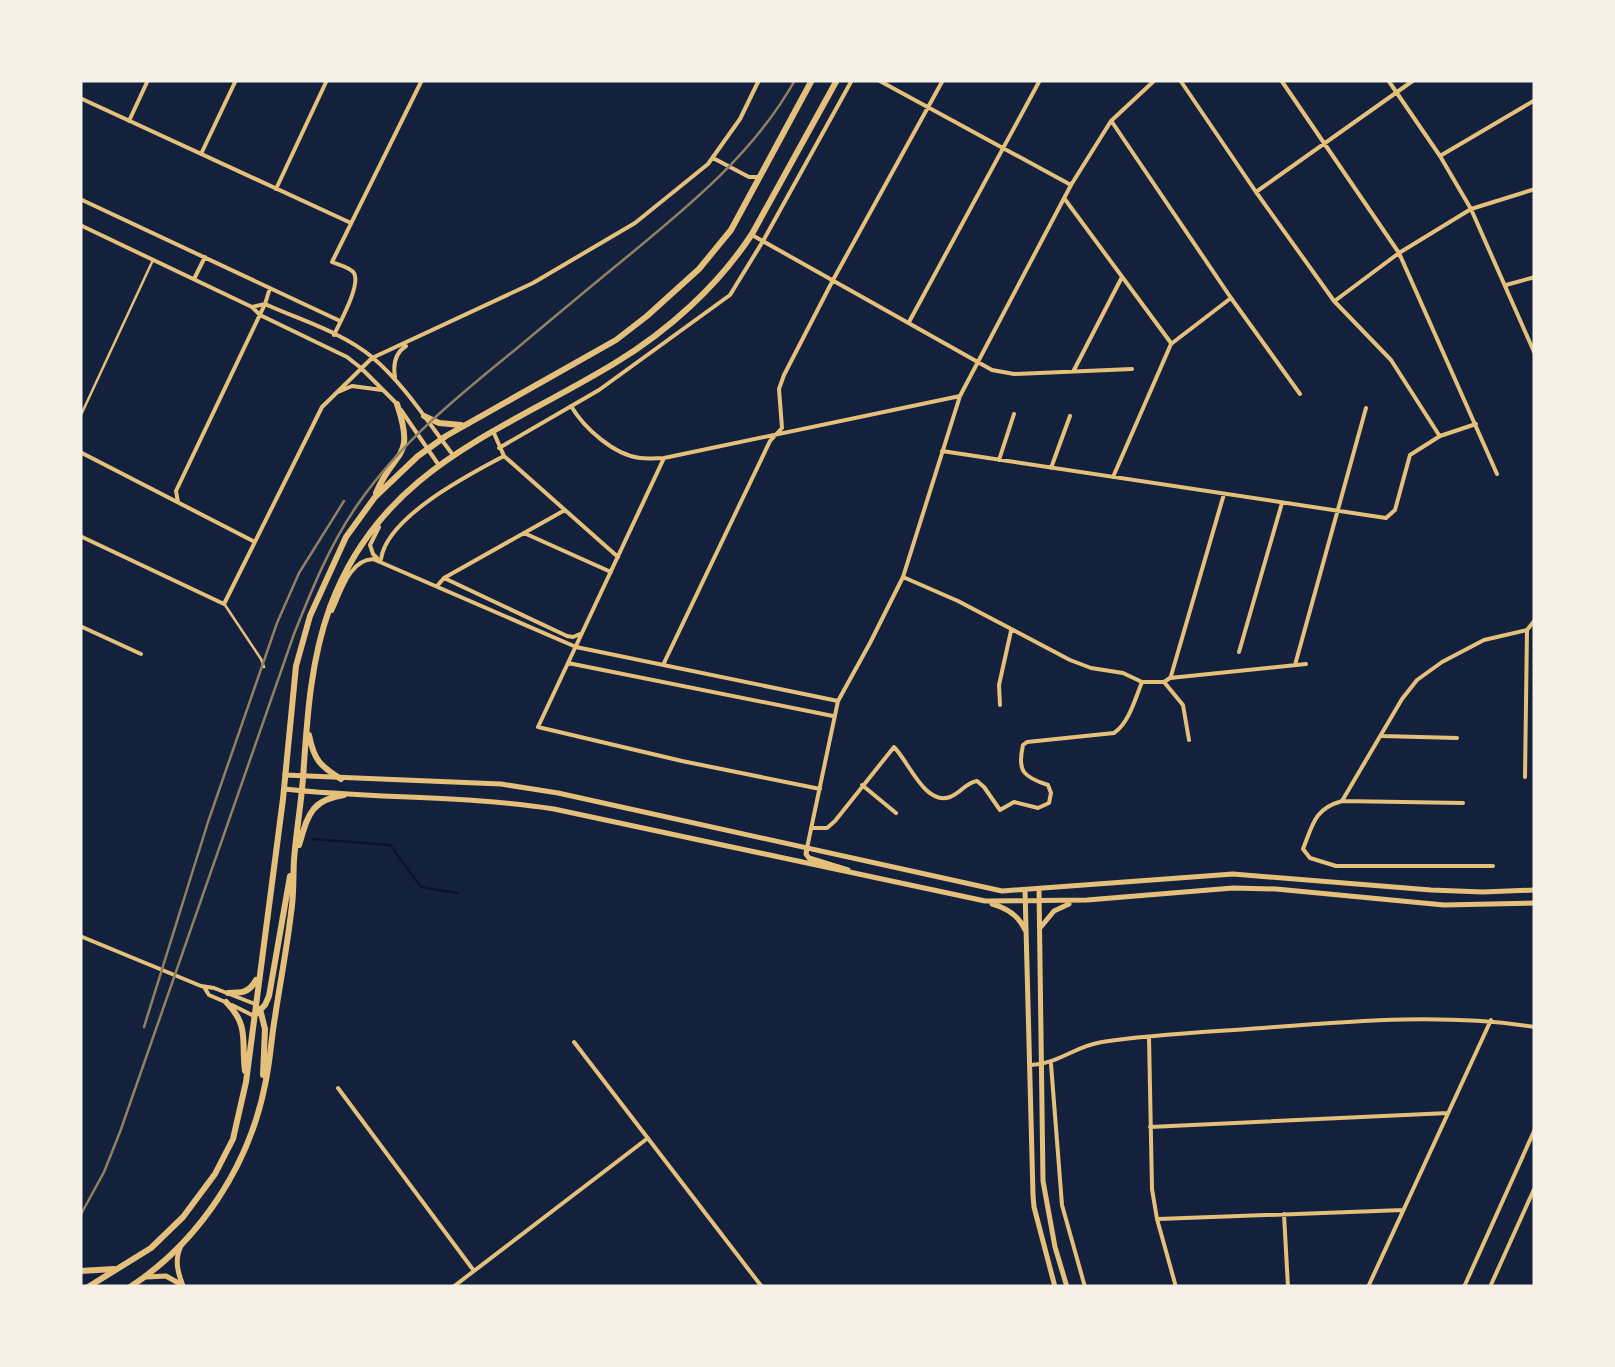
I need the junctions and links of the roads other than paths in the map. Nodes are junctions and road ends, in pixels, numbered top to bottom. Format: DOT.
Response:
graph roads {
  1 [pos="148,80"];
  2 [pos="236,80"];
  3 [pos="327,80"];
  4 [pos="422,80"];
  5 [pos="760,80"];
  6 [pos="812,80"];
  7 [pos="837,80"];
  8 [pos="852,80"];
  9 [pos="878,80"];
  10 [pos="943,80"];
  11 [pos="1040,80"];
  12 [pos="1155,80"];
  13 [pos="1180,80"];
  14 [pos="1281,80"];
  15 [pos="1388,80"];
  16 [pos="1414,80"];
  17 [pos="1396,92"];
  18 [pos="80,98"];
  19 [pos="1535,100"];
  20 [pos="927,108"];
  21 [pos="129,121"];
  22 [pos="1111,121"];
  23 [pos="1325,144"];
  24 [pos="1003,150"];
  25 [pos="200,154"];
  26 [pos="1440,156"];
  27 [pos="713,158"];
  28 [pos="761,175"];
  29 [pos="1071,185"];
  30 [pos="1535,188"];
  31 [pos="276,189"];
  32 [pos="1256,192"];
  33 [pos="1064,198"];
  34 [pos="80,199"];
  35 [pos="1471,209"];
  36 [pos="352,223"];
  37 [pos="80,225"];
  38 [pos="752,234"];
  39 [pos="764,241"];
  40 [pos="1399,253"];
  41 [pos="204,257"];
  42 [pos="154,259"];
  43 [pos="1122,276"];
  44 [pos="1535,277"];
  45 [pos="194,279"];
  46 [pos="833,280"];
  47 [pos="1506,286"];
  48 [pos="270,288"];
  49 [pos="1231,298"];
  50 [pos="1334,301"];
  51 [pos="265,304"];
  52 [pos="252,307"];
  53 [pos="260,315"];
  54 [pos="340,321"];
  55 [pos="909,322"];
  56 [pos="334,335"];
  57 [pos="414,340"];
  58 [pos="1172,344"];
  59 [pos="1535,354"];
  60 [pos="372,358"];
  61 [pos="976,362"];
  62 [pos="361,368"];
  63 [pos="1132,369"];
  64 [pos="1074,370"];
  65 [pos="396,381"];
  66 [pos="386,392"];
  67 [pos="1300,394"];
  68 [pos="332,396"];
  69 [pos="960,396"];
  70 [pos="397,404"];
  71 [pos="571,406"];
  72 [pos="1366,408"];
  73 [pos="1014,414"];
  74 [pos="424,416"];
  75 [pos="1070,416"];
  76 [pos="80,417"];
  77 [pos="1476,424"];
  78 [pos="466,425"];
  79 [pos="493,430"];
  80 [pos="777,435"];
  81 [pos="1440,436"];
  82 [pos="441,439"];
  83 [pos="428,448"];
  84 [pos="499,448"];
  85 [pos="80,452"];
  86 [pos="942,452"];
  87 [pos="452,454"];
  88 [pos="504,456"];
  89 [pos="664,458"];
  90 [pos="999,460"];
  91 [pos="438,465"];
  92 [pos="1052,468"];
  93 [pos="1497,474"];
  94 [pos="1112,477"];
  95 [pos="1224,494"];
  96 [pos="374,497"];
  97 [pos="178,502"];
  98 [pos="1282,503"];
  99 [pos="564,510"];
  100 [pos="388,512"];
  101 [pos="1339,512"];
  102 [pos="524,532"];
  103 [pos="80,536"];
  104 [pos="255,542"];
  105 [pos="618,557"];
  106 [pos="380,561"];
  107 [pos="611,572"];
  108 [pos="903,576"];
  109 [pos="444,578"];
  110 [pos="437,586"];
  111 [pos="224,604"];
  112 [pos="1535,620"];
  113 [pos="80,626"];
  114 [pos="1527,630"];
  115 [pos="1012,631"];
  116 [pos="322,632"];
  117 [pos="582,632"];
  118 [pos="576,647"];
  119 [pos="1239,652"];
  120 [pos="141,654"];
  121 [pos="568,662"];
  122 [pos="1306,664"];
  123 [pos="662,665"];
  124 [pos="1295,665"];
  125 [pos="264,668"];
  126 [pos="1167,680"];
  127 [pos="1142,682"];
  128 [pos="838,701"];
  129 [pos="1000,706"];
  130 [pos="835,717"];
  131 [pos="307,724"];
  132 [pos="1382,736"];
  133 [pos="1457,738"];
  134 [pos="1189,740"];
  135 [pos="285,775"];
  136 [pos="303,776"];
  137 [pos="1525,778"];
  138 [pos="341,779"];
  139 [pos="862,785"];
  140 [pos="284,788"];
  141 [pos="820,789"];
  142 [pos="302,791"];
  143 [pos="344,796"];
  144 [pos="1342,801"];
  145 [pos="1464,803"];
  146 [pos="896,813"];
  147 [pos="812,828"];
  148 [pos="807,848"];
  149 [pos="294,859"];
  150 [pos="1493,866"];
  151 [pos="858,875"];
  152 [pos="1025,890"];
  153 [pos="1040,890"];
  154 [pos="1533,890"];
  155 [pos="1087,900"];
  156 [pos="985,901"];
  157 [pos="1026,902"];
  158 [pos="1039,902"];
  159 [pos="1535,903"];
  160 [pos="1040,928"];
  161 [pos="1026,932"];
  162 [pos="80,936"];
  163 [pos="260,971"];
  164 [pos="204,987"];
  165 [pos="228,993"];
  166 [pos="226,1002"];
  167 [pos="257,1010"];
  168 [pos="1491,1020"];
  169 [pos="1535,1027"];
  170 [pos="1149,1037"];
  171 [pos="574,1042"];
  172 [pos="1051,1064"];
  173 [pos="1030,1065"];
  174 [pos="1041,1065"];
  175 [pos="246,1082"];
  176 [pos="265,1086"];
  177 [pos="338,1088"];
  178 [pos="1448,1113"];
  179 [pos="1150,1127"];
  180 [pos="1535,1128"];
  181 [pos="648,1138"];
  182 [pos="1535,1187"];
  183 [pos="1404,1210"];
  184 [pos="1284,1214"];
  185 [pos="1157,1219"];
  186 [pos="187,1239"];
  187 [pos="117,1269"];
  188 [pos="80,1271"];
  189 [pos="474,1271"];
  190 [pos="144,1278"];
  191 [pos="88,1287"];
  192 [pos="130,1287"];
  193 [pos="184,1287"];
  194 [pos="452,1287"];
  195 [pos="762,1287"];
  196 [pos="1056,1287"];
  197 [pos="1067,1287"];
  198 [pos="1086,1287"];
  199 [pos="1176,1287"];
  200 [pos="1288,1287"];
  201 [pos="1368,1287"];
  202 [pos="1464,1287"];
  203 [pos="1490,1287"];
  1 -- 21 [label="street"];
  2 -- 25 [label="street"];
  3 -- 31 [label="street"];
  4 -- 36 [label="street"];
  5 -- 27 [label="street"];
  6 -- 28 [label="main road"];
  7 -- 38 [label="main road"];
  8 -- 39 [label="street"];
  9 -- 20 [label="street"];
  10 -- 20 [label="street"];
  11 -- 24 [label="street"];
  12 -- 22 [label="street"];
  13 -- 32 [label="street"];
  14 -- 23 [label="street"];
  15 -- 17 [label="street"];
  16 -- 17 [label="street"];
  17 -- 23 [label="street"];
  17 -- 26 [label="street"];
  18 -- 21 [label="street"];
  19 -- 26 [label="street"];
  20 -- 24 [label="street"];
  20 -- 46 [label="street"];
  21 -- 25 [label="street"];
  22 -- 29 [label="street"];
  22 -- 49 [label="street"];
  23 -- 32 [label="street"];
  23 -- 40 [label="street"];
  24 -- 29 [label="street"];
  24 -- 55 [label="street"];
  25 -- 31 [label="street"];
  26 -- 35 [label="street"];
  27 -- 28 [label="street"];
  27 -- 57 [label="street"];
  28 -- 78 [label="main road"];
  29 -- 33 [label="street"];
  30 -- 35 [label="street"];
  31 -- 36 [label="street"];
  32 -- 50 [label="street"];
  33 -- 43 [label="street"];
  33 -- 61 [label="street"];
  34 -- 41 [label="street"];
  35 -- 40 [label="street"];
  35 -- 47 [label="street"];
  36 -- 54 [label="street"];
  37 -- 42 [label="street"];
  38 -- 39 [label="street"];
  38 -- 79 [label="main road"];
  39 -- 46 [label="street"];
  39 -- 71 [label="street"];
  40 -- 50 [label="street"];
  40 -- 77 [label="street"];
  41 -- 45 [label="street"];
  41 -- 48 [label="street"];
  42 -- 45 [label="street"];
  42 -- 76 [label="lane"];
  43 -- 58 [label="street"];
  43 -- 64 [label="street"];
  44 -- 47 [label="street"];
  45 -- 52 [label="street"];
  46 -- 55 [label="street"];
  46 -- 80 [label="street"];
  47 -- 59 [label="street"];
  48 -- 51 [label="street"];
  48 -- 54 [label="street"];
  49 -- 58 [label="street"];
  49 -- 67 [label="street"];
  50 -- 81 [label="street"];
  51 -- 52 [label="street"];
  51 -- 53 [label="street"];
  51 -- 56 [label="street"];
  52 -- 53 [label="street"];
  53 -- 62 [label="street"];
  53 -- 97 [label="street"];
  54 -- 56 [label="street"];
  55 -- 61 [label="street"];
  56 -- 60 [label="street"];
  57 -- 60 [label="street"];
  57 -- 65 [label="street"];
  58 -- 94 [label="street"];
  60 -- 62 [label="street"];
  60 -- 65 [label="street"];
  61 -- 64 [label="street"];
  61 -- 69 [label="street"];
  62 -- 66 [label="street"];
  62 -- 68 [label="street"];
  63 -- 64 [label="street"];
  65 -- 74 [label="street"];
  66 -- 68 [label="street"];
  66 -- 70 [label="street"];
  68 -- 104 [label="street"];
  69 -- 80 [label="street"];
  69 -- 86 [label="street"];
  70 -- 83 [label="street"];
  70 -- 96 [label="main road"];
  71 -- 84 [label="street"];
  71 -- 89 [label="street"];
  72 -- 101 [label="street"];
  73 -- 90 [label="street"];
  74 -- 78 [label="main road"];
  74 -- 82 [label="street"];
  75 -- 92 [label="street"];
  77 -- 81 [label="street"];
  77 -- 93 [label="street"];
  78 -- 82 [label="main road"];
  79 -- 84 [label="street"];
  79 -- 87 [label="main road"];
  80 -- 89 [label="street"];
  80 -- 123 [label="street"];
  81 -- 101 [label="street"];
  82 -- 83 [label="main road"];
  82 -- 87 [label="street"];
  83 -- 91 [label="street"];
  83 -- 96 [label="main road"];
  84 -- 88 [label="street"];
  85 -- 97 [label="street"];
  86 -- 90 [label="street"];
  86 -- 108 [label="street"];
  87 -- 91 [label="main road"];
  88 -- 99 [label="street"];
  88 -- 106 [label="street"];
  89 -- 105 [label="street"];
  90 -- 92 [label="street"];
  91 -- 100 [label="main road"];
  92 -- 94 [label="street"];
  94 -- 95 [label="street"];
  95 -- 98 [label="street"];
  95 -- 126 [label="street"];
  96 -- 135 [label="main road"];
  97 -- 104 [label="street"];
  98 -- 101 [label="street"];
  98 -- 119 [label="street"];
  99 -- 102 [label="street"];
  99 -- 105 [label="street"];
  100 -- 106 [label="street"];
  100 -- 116 [label="main road"];
  101 -- 124 [label="street"];
  102 -- 107 [label="street"];
  102 -- 109 [label="street"];
  103 -- 111 [label="street"];
  104 -- 111 [label="street"];
  105 -- 107 [label="street"];
  106 -- 110 [label="street"];
  106 -- 116 [label="street"];
  107 -- 117 [label="street"];
  108 -- 115 [label="street"];
  108 -- 128 [label="street"];
  109 -- 110 [label="street"];
  109 -- 117 [label="street"];
  110 -- 118 [label="street"];
  111 -- 125 [label="lane"];
  112 -- 114 [label="street"];
  113 -- 120 [label="street"];
  114 -- 132 [label="street"];
  114 -- 137 [label="street"];
  115 -- 127 [label="street"];
  115 -- 129 [label="street"];
  116 -- 131 [label="main road"];
  117 -- 118 [label="street"];
  118 -- 121 [label="street"];
  118 -- 123 [label="street"];
  121 -- 130 [label="street"];
  121 -- 141 [label="street"];
  122 -- 124 [label="street"];
  123 -- 128 [label="street"];
  124 -- 126 [label="street"];
  126 -- 127 [label="street"];
  126 -- 134 [label="street"];
  127 -- 139 [label="street"];
  128 -- 130 [label="street"];
  130 -- 141 [label="street"];
  131 -- 136 [label="main road"];
  131 -- 138 [label="main road"];
  132 -- 133 [label="street"];
  132 -- 144 [label="street"];
  135 -- 136 [label="main road"];
  135 -- 140 [label="main road"];
  136 -- 138 [label="main road"];
  136 -- 142 [label="main road"];
  138 -- 148 [label="main road"];
  139 -- 146 [label="street"];
  139 -- 147 [label="street"];
  140 -- 142 [label="main road"];
  140 -- 163 [label="main road"];
  141 -- 147 [label="street"];
  142 -- 143 [label="main road"];
  142 -- 149 [label="main road"];
  143 -- 149 [label="main road"];
  143 -- 151 [label="main road"];
  144 -- 145 [label="street"];
  144 -- 150 [label="street"];
  147 -- 148 [label="street"];
  148 -- 151 [label="main road"];
  148 -- 152 [label="main road"];
  149 -- 167 [label="main road"];
  149 -- 176 [label="main road"];
  151 -- 156 [label="main road"];
  152 -- 153 [label="main road"];
  152 -- 157 [label="main road"];
  153 -- 154 [label="main road"];
  153 -- 158 [label="main road"];
  155 -- 158 [label="main road"];
  155 -- 159 [label="main road"];
  155 -- 160 [label="main road"];
  156 -- 157 [label="main road"];
  156 -- 161 [label="main road"];
  157 -- 158 [label="main road"];
  157 -- 161 [label="main road"];
  158 -- 160 [label="main road"];
  160 -- 174 [label="main road"];
  161 -- 173 [label="main road"];
  162 -- 164 [label="street"];
  163 -- 165 [label="main road"];
  163 -- 167 [label="main road"];
  164 -- 165 [label="street"];
  164 -- 166 [label="street"];
  165 -- 167 [label="street"];
  166 -- 167 [label="street"];
  166 -- 175 [label="main road"];
  167 -- 175 [label="main road"];
  167 -- 176 [label="main road"];
  168 -- 169 [label="street"];
  168 -- 170 [label="street"];
  168 -- 178 [label="street"];
  170 -- 172 [label="street"];
  170 -- 179 [label="street"];
  171 -- 181 [label="street"];
  172 -- 174 [label="street"];
  172 -- 198 [label="street"];
  173 -- 174 [label="street"];
  173 -- 196 [label="main road"];
  174 -- 197 [label="main road"];
  175 -- 187 [label="main road"];
  176 -- 186 [label="main road"];
  177 -- 189 [label="street"];
  178 -- 179 [label="street"];
  178 -- 183 [label="street"];
  179 -- 185 [label="street"];
  180 -- 202 [label="street"];
  181 -- 189 [label="street"];
  181 -- 195 [label="street"];
  182 -- 203 [label="street"];
  183 -- 184 [label="street"];
  183 -- 201 [label="street"];
  184 -- 185 [label="street"];
  184 -- 200 [label="street"];
  185 -- 199 [label="street"];
  186 -- 190 [label="main road"];
  186 -- 193 [label="main road"];
  187 -- 188 [label="main road"];
  187 -- 191 [label="main road"];
  189 -- 194 [label="street"];
  190 -- 192 [label="main road"];
  190 -- 193 [label="main road"];
}
